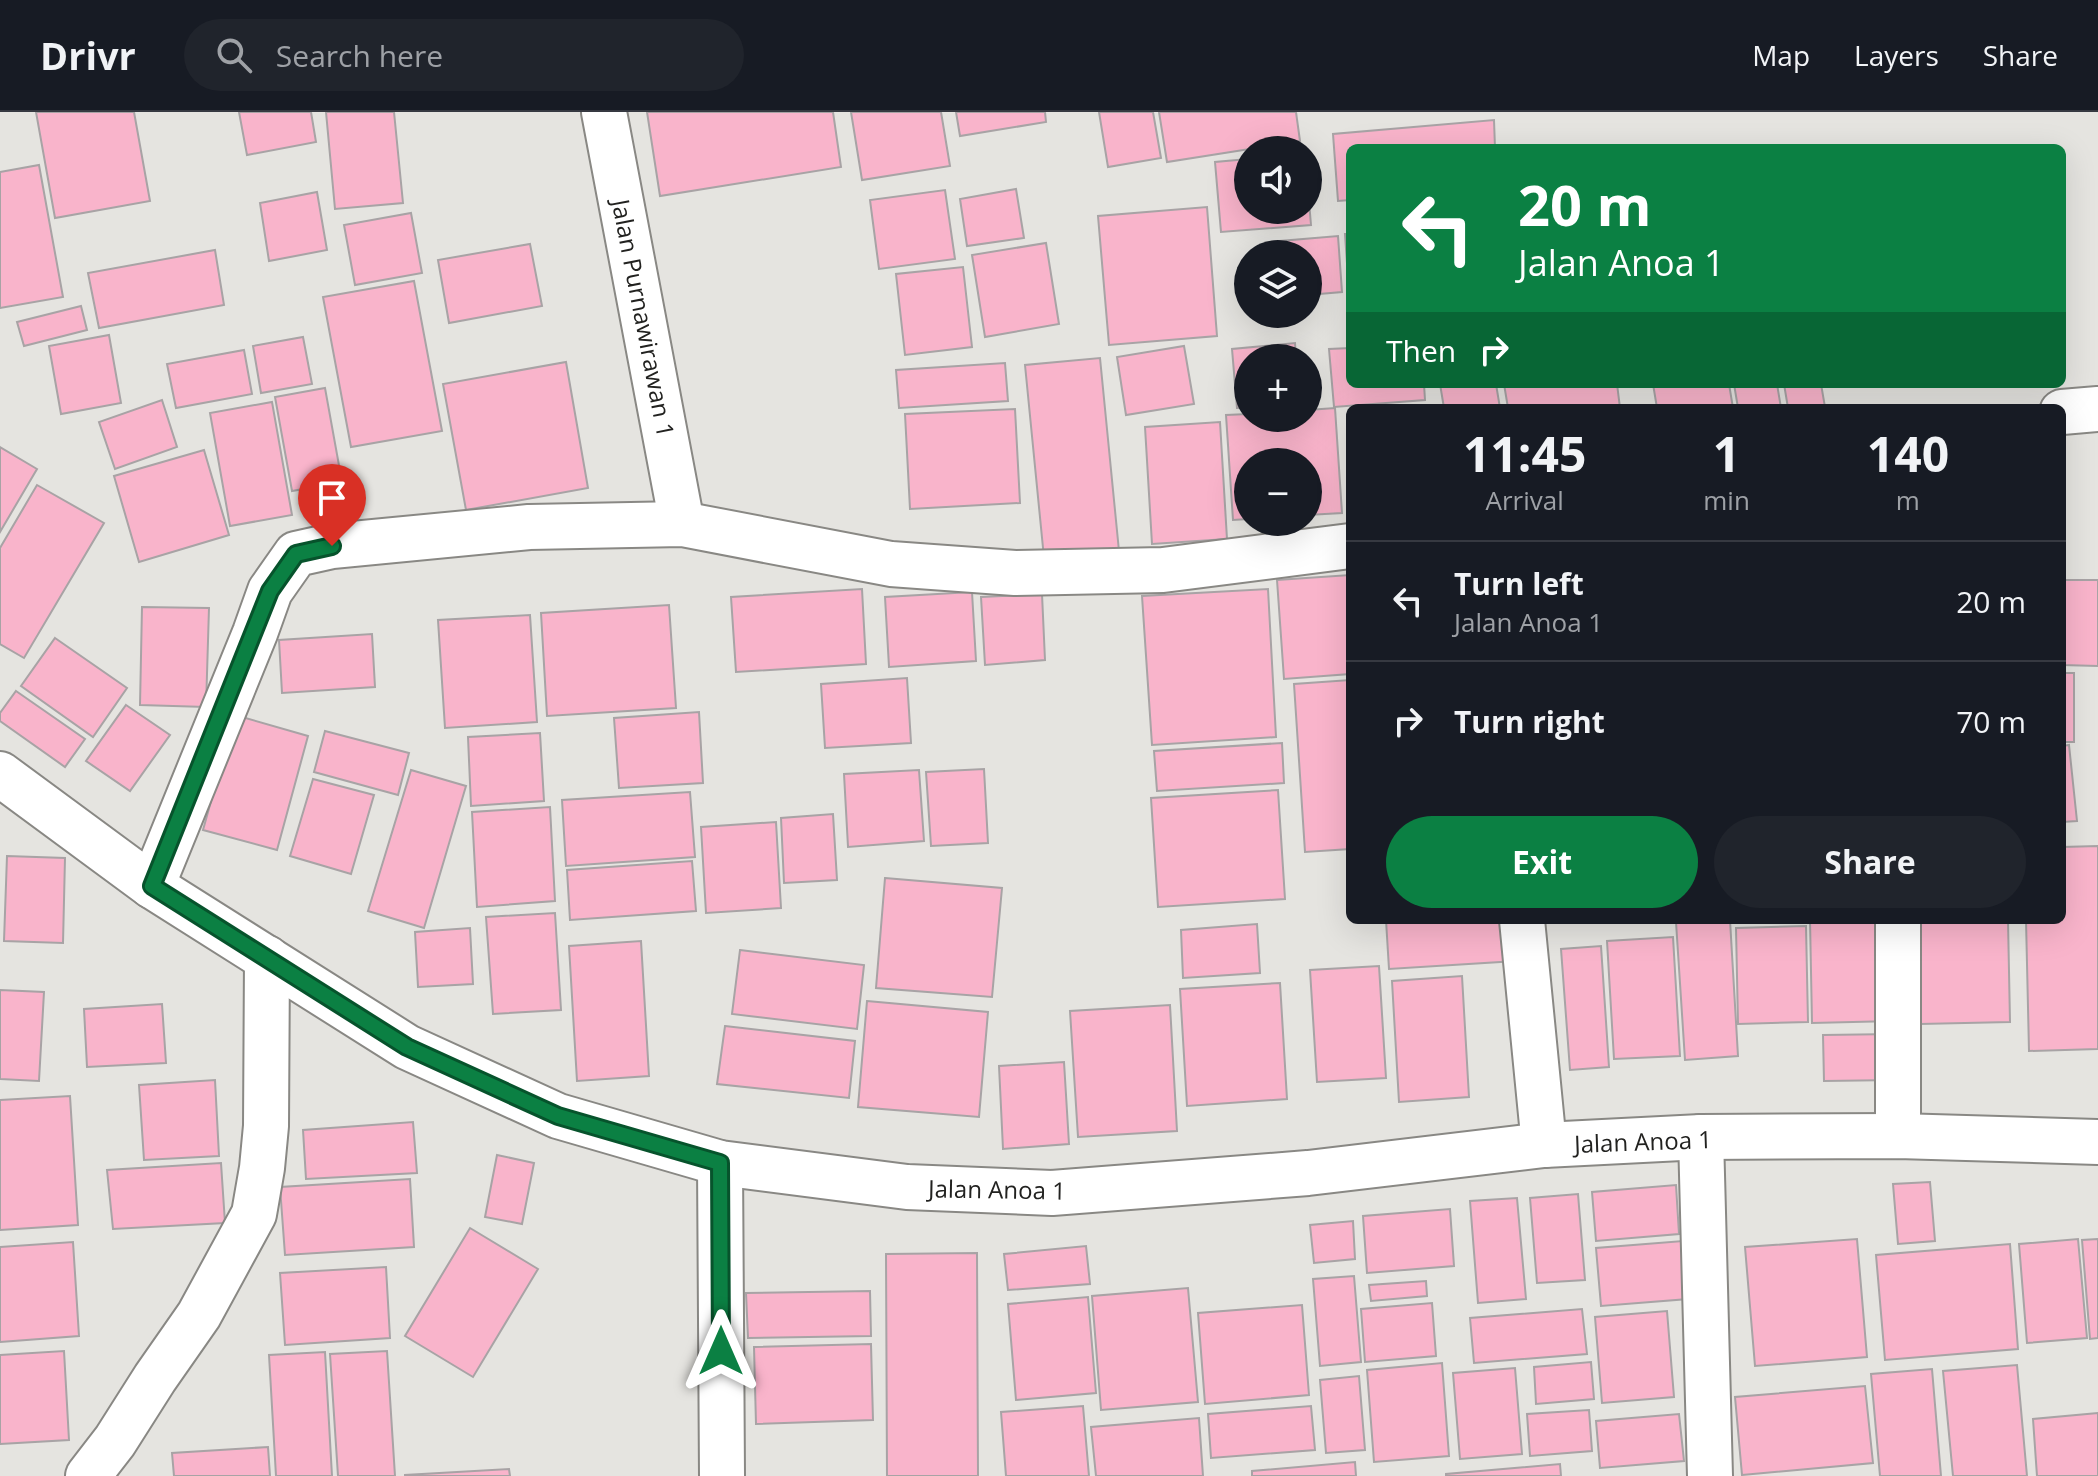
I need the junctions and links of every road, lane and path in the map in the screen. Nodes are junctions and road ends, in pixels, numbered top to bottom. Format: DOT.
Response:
graph roads {
  1 [pos="604,112"];
  2 [pos="2098,409"];
  3 [pos="2066,412"];
  4 [pos="682,524"];
  5 [pos="1346,547"];
  6 [pos="0,774"];
  7 [pos="152,886"];
  8 [pos="1522,924"];
  9 [pos="1898,924"];
  10 [pos="267,958"];
  11 [pos="1898,1136"];
  12 [pos="1701,1137"];
  13 [pos="2098,1142"];
  14 [pos="1544,1145"];
  15 [pos="720,1163"];
  16 [pos="88,1476"];
  17 [pos="722,1476"];
  18 [pos="1710,1476"];
  1 -- 4 [label="street, Jalan Purnawirawan 1"];
  2 -- 3 [label="street"];
  4 -- 5 [label="street"];
  4 -- 7 [label="street"];
  6 -- 7 [label="street, Jalan Anoa 1"];
  7 -- 10 [label="street, Jalan Anoa 1"];
  8 -- 14 [label="street"];
  9 -- 11 [label="street"];
  10 -- 15 [label="street, Jalan Anoa 1"];
  10 -- 16 [label="street"];
  11 -- 12 [label="street, Jalan Anoa 1"];
  11 -- 13 [label="street, Jalan Anoa 1"];
  12 -- 14 [label="street, Jalan Anoa 1"];
  12 -- 18 [label="street"];
  14 -- 15 [label="street, Jalan Anoa 1"];
  15 -- 17 [label="street"];
}
